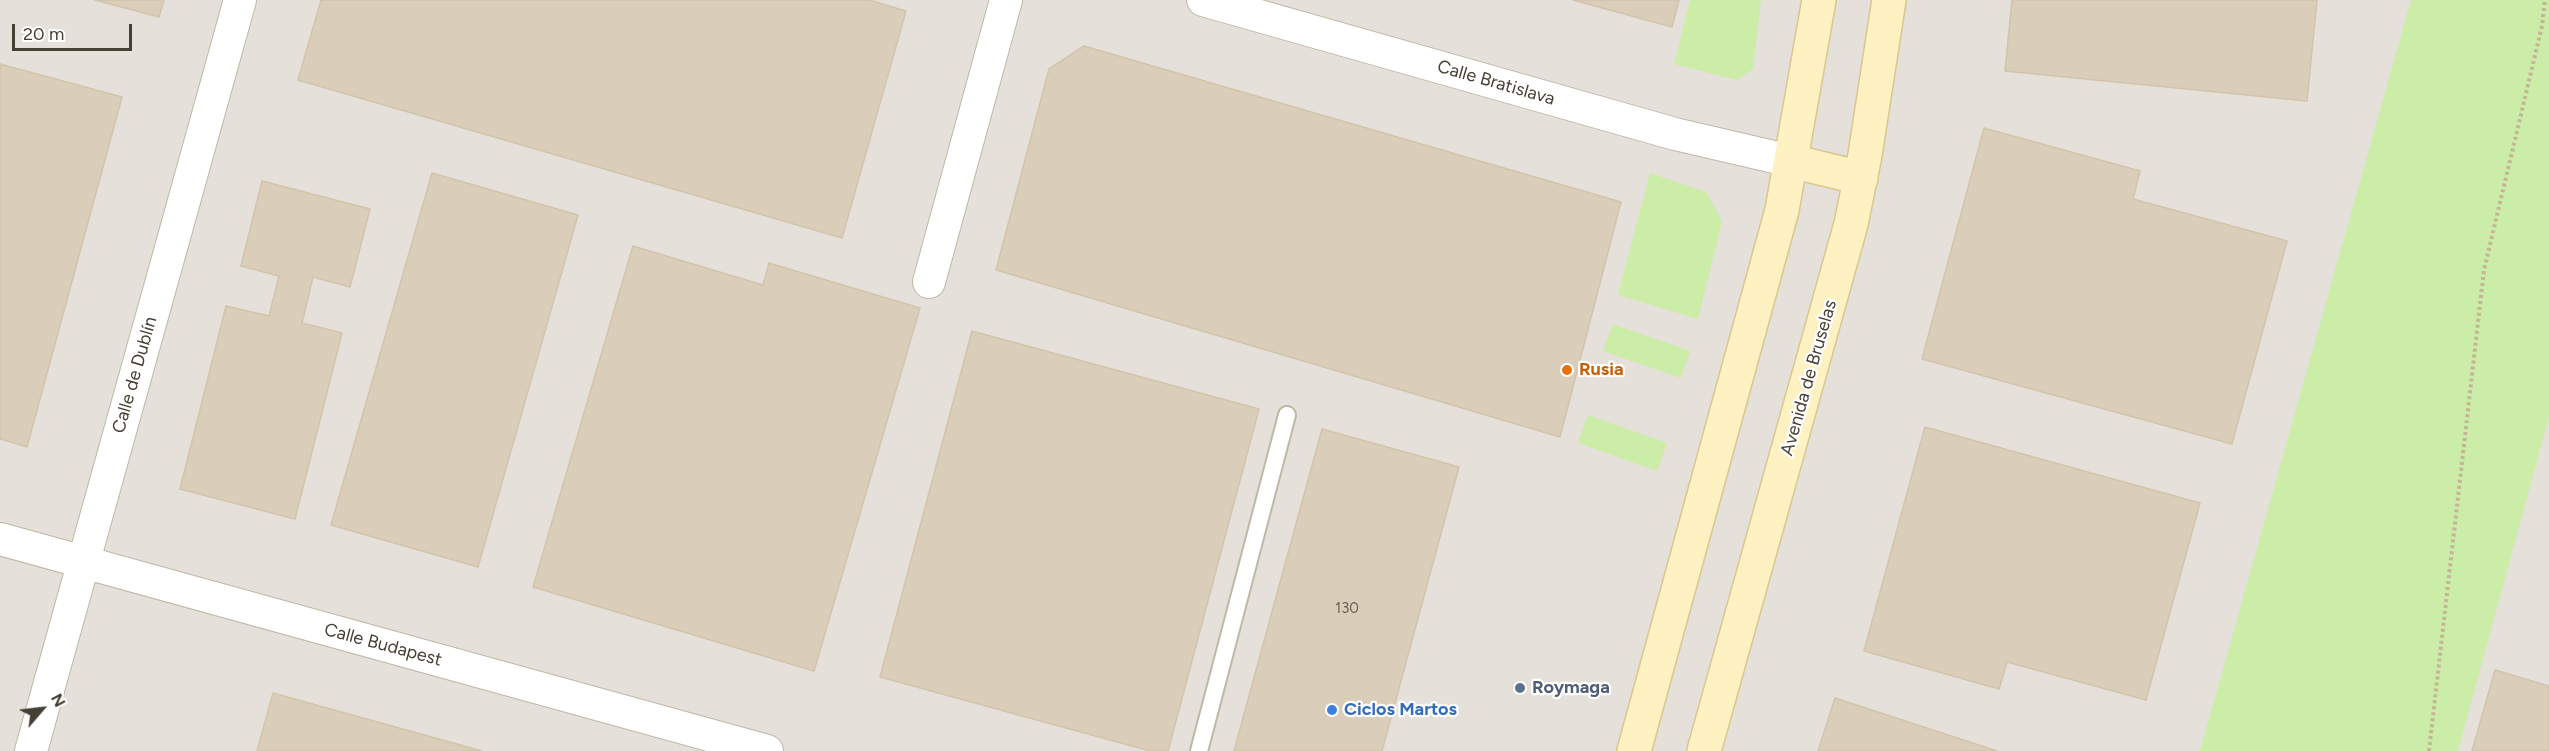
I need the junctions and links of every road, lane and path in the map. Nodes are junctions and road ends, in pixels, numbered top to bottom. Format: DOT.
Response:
graph roads {
  1 [pos="240,0"];
  2 [pos="1006,0"];
  3 [pos="1203,0"];
  4 [pos="1819,0"];
  5 [pos="1888,0"];
  6 [pos="2545,0"];
  7 [pos="1791,161"];
  8 [pos="1861,178"];
  9 [pos="929,282"];
  10 [pos="1287,416"];
  11 [pos="0,538"];
  12 [pos="82,562"];
  13 [pos="31,751"];
  14 [pos="767,751"];
  15 [pos="1199,751"];
  16 [pos="1634,751"];
  17 [pos="1704,751"];
  18 [pos="2429,751"];
  1 -- 12 [label="street, Calle de Dublín"];
  2 -- 9 [label="street"];
  3 -- 7 [label="street, Calle Bratislava"];
  4 -- 7 [label="main road"];
  5 -- 8 [label="main road, Avenida de Bruselas"];
  6 -- 18 [label="path"];
  7 -- 8 [label="main road"];
  7 -- 16 [label="main road"];
  8 -- 17 [label="main road, Avenida de Bruselas"];
  10 -- 15 [label="lane"];
  11 -- 12 [label="street, Calle Budapest"];
  12 -- 13 [label="street, Calle de Dublín"];
  12 -- 14 [label="street, Calle Budapest"];
}
